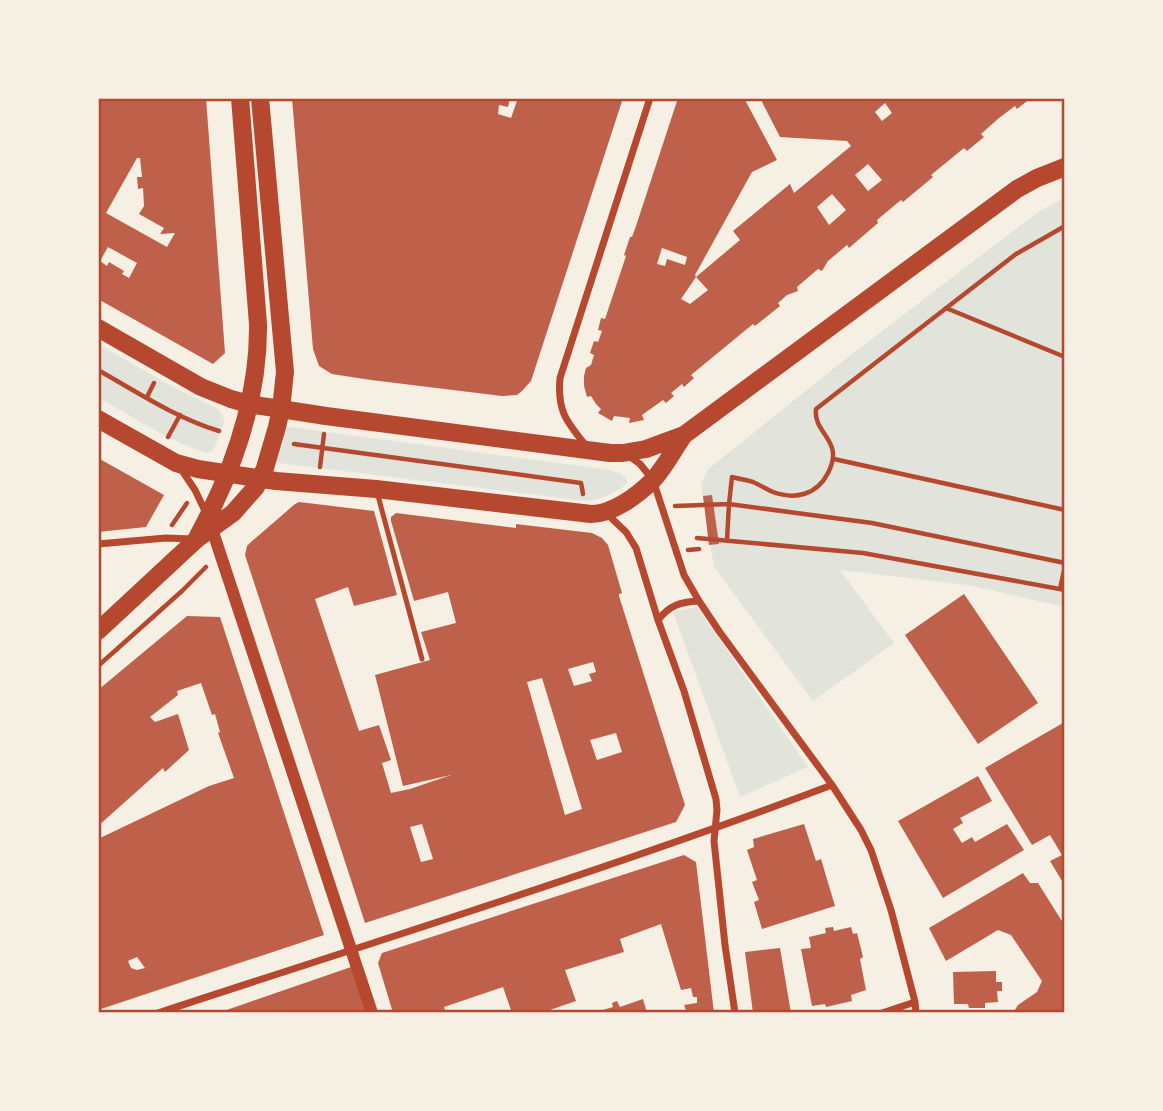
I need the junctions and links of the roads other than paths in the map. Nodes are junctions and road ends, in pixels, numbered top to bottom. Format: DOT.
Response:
graph roads {
  1 [pos="240,98"];
  2 [pos="260,98"];
  3 [pos="650,98"];
  4 [pos="1065,167"];
  5 [pos="98,328"];
  6 [pos="249,404"];
  7 [pos="281,409"];
  8 [pos="98,419"];
  9 [pos="684,435"];
  10 [pos="590,451"];
  11 [pos="623,453"];
  12 [pos="176,463"];
  13 [pos="227,474"];
  14 [pos="261,478"];
  15 [pos="653,480"];
  16 [pos="376,489"];
  17 [pos="605,513"];
  18 [pos="210,523"];
  19 [pos="197,539"];
  20 [pos="98,544"];
  21 [pos="699,601"];
  22 [pos="658,620"];
  23 [pos="98,631"];
  24 [pos="422,659"];
  25 [pos="832,785"];
  26 [pos="715,829"];
  27 [pos="351,950"];
  28 [pos="915,1002"];
  29 [pos="158,1013"];
  30 [pos="372,1013"];
  31 [pos="735,1013"];
  32 [pos="882,1013"];
  33 [pos="916,1013"];
  1 -- 6 [label="main road"];
  2 -- 7 [label="main road"];
  3 -- 10 [label="street"];
  4 -- 9 [label="main road"];
  5 -- 6 [label="main road"];
  6 -- 7 [label="main road"];
  6 -- 13 [label="main road"];
  7 -- 10 [label="main road"];
  7 -- 14 [label="main road"];
  8 -- 12 [label="main road"];
  9 -- 11 [label="main road"];
  9 -- 15 [label="main road"];
  10 -- 11 [label="main road"];
  11 -- 15 [label="street"];
  12 -- 13 [label="main road"];
  12 -- 18 [label="street"];
  13 -- 14 [label="main road"];
  13 -- 18 [label="main road"];
  14 -- 16 [label="main road"];
  14 -- 18 [label="main road"];
  15 -- 17 [label="main road"];
  15 -- 21 [label="street"];
  16 -- 17 [label="main road"];
  16 -- 24 [label="lane"];
  17 -- 22 [label="street"];
  18 -- 19 [label="main road"];
  18 -- 27 [label="street"];
  19 -- 20 [label="street"];
  19 -- 23 [label="main road"];
  21 -- 22 [label="street"];
  21 -- 25 [label="street"];
  22 -- 26 [label="street"];
  25 -- 26 [label="street"];
  25 -- 28 [label="street"];
  26 -- 27 [label="street"];
  26 -- 31 [label="street"];
  27 -- 29 [label="street"];
  27 -- 30 [label="street"];
  28 -- 32 [label="street"];
  28 -- 33 [label="street"];
}
